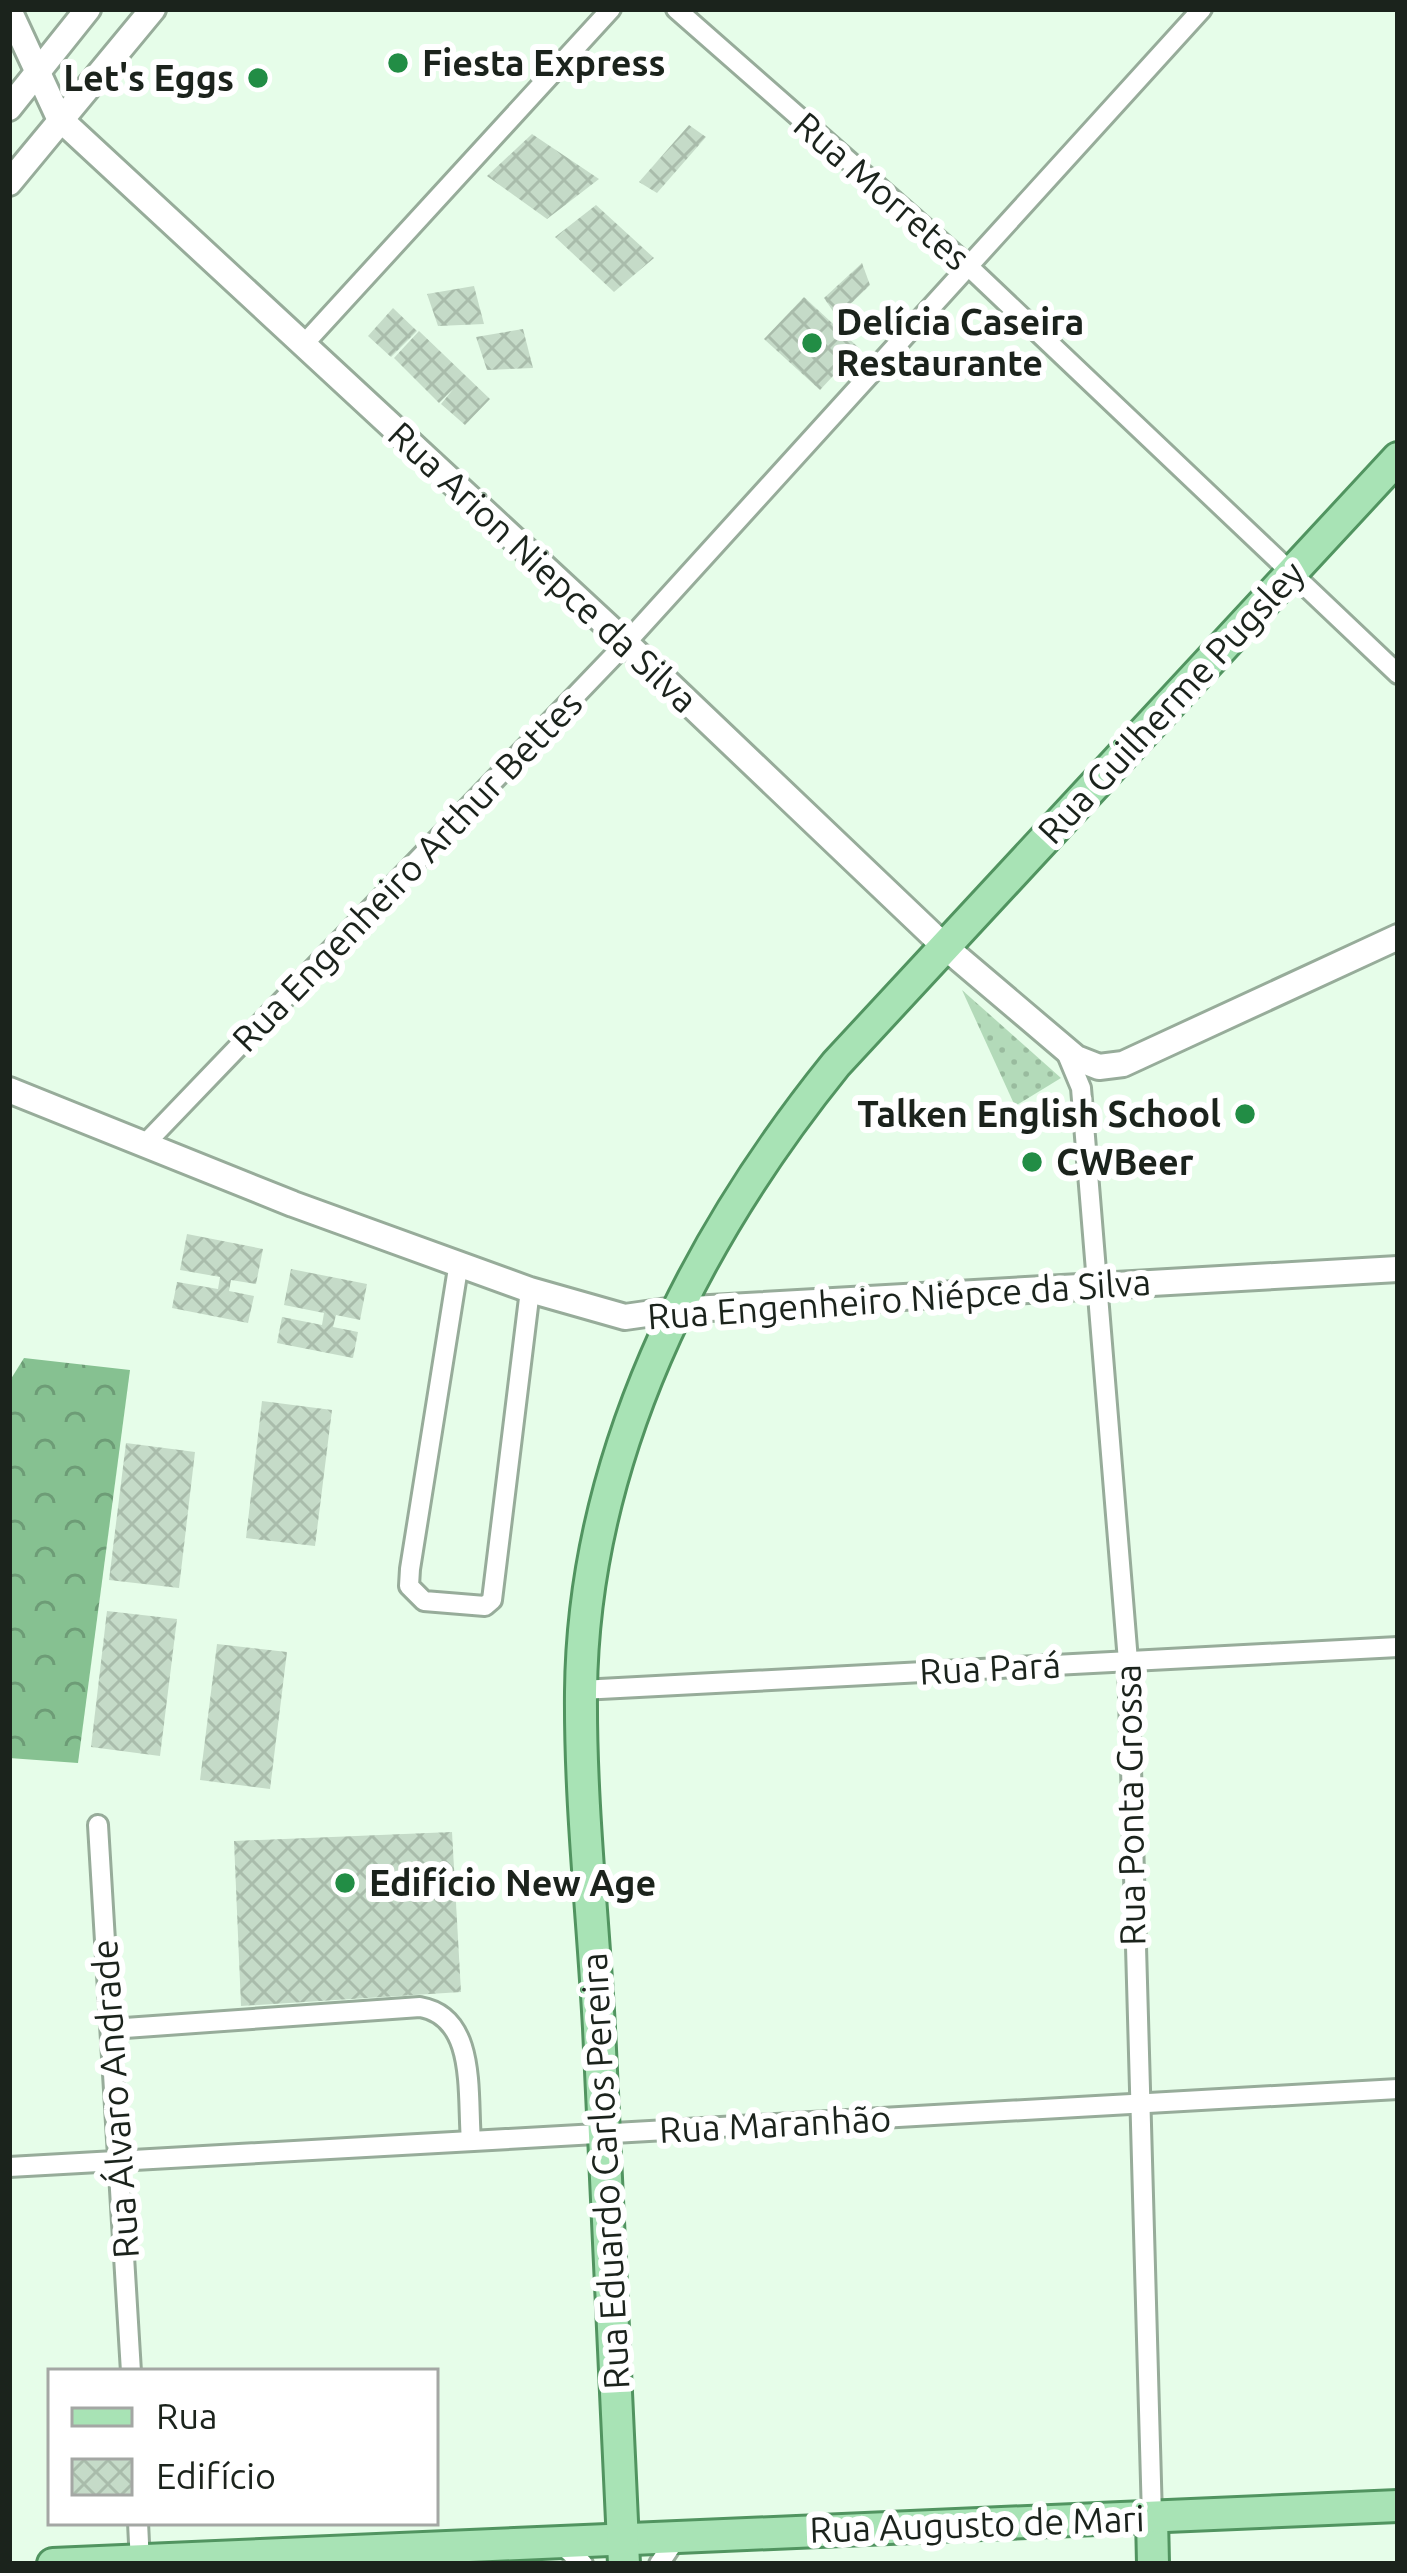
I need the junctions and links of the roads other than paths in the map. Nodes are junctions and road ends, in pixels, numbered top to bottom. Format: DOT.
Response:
graph roads {
  1 [pos="88,9"];
  2 [pos="153,9"];
  3 [pos="611,9"];
  4 [pos="676,9"];
  5 [pos="1202,9"];
  6 [pos="9,10"];
  7 [pos="39,70"];
  8 [pos="9,108"];
  9 [pos="58,118"];
  10 [pos="9,183"];
  11 [pos="966,264"];
  12 [pos="304,344"];
  13 [pos="1398,458"];
  14 [pos="1292,573"];
  15 [pos="626,643"];
  16 [pos="1398,674"];
  17 [pos="1398,937"];
  18 [pos="944,946"];
  19 [pos="1065,1051"];
  20 [pos="9,1090"];
  21 [pos="144,1145"];
  22 [pos="459,1262"];
  23 [pos="1398,1269"];
  24 [pos="1098,1286"];
  25 [pos="530,1290"];
  26 [pos="674,1310"];
  27 [pos="1398,1647"];
  28 [pos="1127,1661"];
  29 [pos="581,1690"];
  30 [pos="98,1825"];
  31 [pos="111,2029"];
  32 [pos="1398,2089"];
  33 [pos="1136,2103"];
  34 [pos="604,2134"];
  35 [pos="471,2141"];
  36 [pos="121,2161"];
  37 [pos="9,2167"];
  38 [pos="131,2369"];
  39 [pos="1398,2506"];
  40 [pos="1152,2517"];
  41 [pos="138,2525"];
  42 [pos="678,2536"];
  43 [pos="555,2539"];
  44 [pos="623,2552"];
  45 [pos="140,2562"];
  46 [pos="53,2564"];
  47 [pos="583,2564"];
  48 [pos="659,2564"];
  49 [pos="1154,2564"];
  1 -- 7 [label="street"];
  2 -- 9 [label="street"];
  3 -- 12 [label="street"];
  4 -- 11 [label="street, Rua Morretes"];
  5 -- 11 [label="street, Rua Engenheiro Arthur Bettes"];
  6 -- 7 [label="street, Rua Arion Niepce da Silva"];
  7 -- 8 [label="street"];
  7 -- 9 [label="street, Rua Arion Niepce da Silva"];
  9 -- 10 [label="street"];
  9 -- 12 [label="street, Rua Arion Niepce da Silva"];
  11 -- 14 [label="street, Rua Morretes"];
  11 -- 15 [label="street, Rua Engenheiro Arthur Bettes"];
  12 -- 15 [label="street, Rua Arion Niepce da Silva"];
  13 -- 14 [label="main road, Rua Guilherme Pugsley"];
  14 -- 16 [label="street, Rua Morretes"];
  14 -- 18 [label="main road, Rua Guilherme Pugsley"];
  15 -- 18 [label="street, Rua Arion Niepce da Silva"];
  15 -- 21 [label="street, Rua Engenheiro Arthur Bettes"];
  17 -- 19 [label="street"];
  18 -- 19 [label="street, Rua Arion Niepce da Silva"];
  18 -- 26 [label="main road, Rua Eduardo Carlos Pereira"];
  19 -- 24 [label="street, Rua Ponta Grossa"];
  20 -- 21 [label="street, Rua Engenheiro Niépce da Silva"];
  21 -- 22 [label="street, Rua Engenheiro Niépce da Silva"];
  22 -- 25 [label="street, Rua Engenheiro Niépce da Silva"];
  22 -- 25 [label="street"];
  23 -- 24 [label="street, Rua Engenheiro Niépce da Silva"];
  24 -- 26 [label="street, Rua Engenheiro Niépce da Silva"];
  24 -- 28 [label="street, Rua Ponta Grossa"];
  25 -- 26 [label="street, Rua Engenheiro Niépce da Silva"];
  26 -- 29 [label="main road, Rua Eduardo Carlos Pereira"];
  27 -- 28 [label="street, Rua Pará"];
  28 -- 29 [label="street, Rua Pará"];
  28 -- 33 [label="street, Rua Ponta Grossa"];
  29 -- 34 [label="main road, Rua Eduardo Carlos Pereira"];
  30 -- 31 [label="street, Rua Álvaro Andrade"];
  31 -- 35 [label="street"];
  31 -- 36 [label="street, Rua Álvaro Andrade"];
  32 -- 33 [label="street, Rua Maranhão"];
  33 -- 34 [label="street, Rua Maranhão"];
  33 -- 40 [label="street, Rua Ponta Grossa"];
  34 -- 35 [label="street, Rua Maranhão"];
  34 -- 44 [label="main road, Rua Eduardo Carlos Pereira"];
  35 -- 36 [label="street, Rua Maranhão"];
  36 -- 37 [label="street, Rua Maranhão"];
  36 -- 38 [label="street, Rua Álvaro Andrade"];
  39 -- 40 [label="main road, Rua Augusto de Mari"];
  40 -- 42 [label="main road, Rua Augusto de Mari"];
  40 -- 49 [label="main road, Rua Ponta Grossa"];
  41 -- 45 [label="street"];
  42 -- 44 [label="main road, Rua Augusto de Mari"];
  42 -- 48 [label="street"];
  43 -- 44 [label="main road, Rua Augusto de Mari"];
  43 -- 45 [label="main road, Rua Augusto de Mari"];
  43 -- 47 [label="street"];
  45 -- 46 [label="main road, Rua Augusto de Mari"];
}
